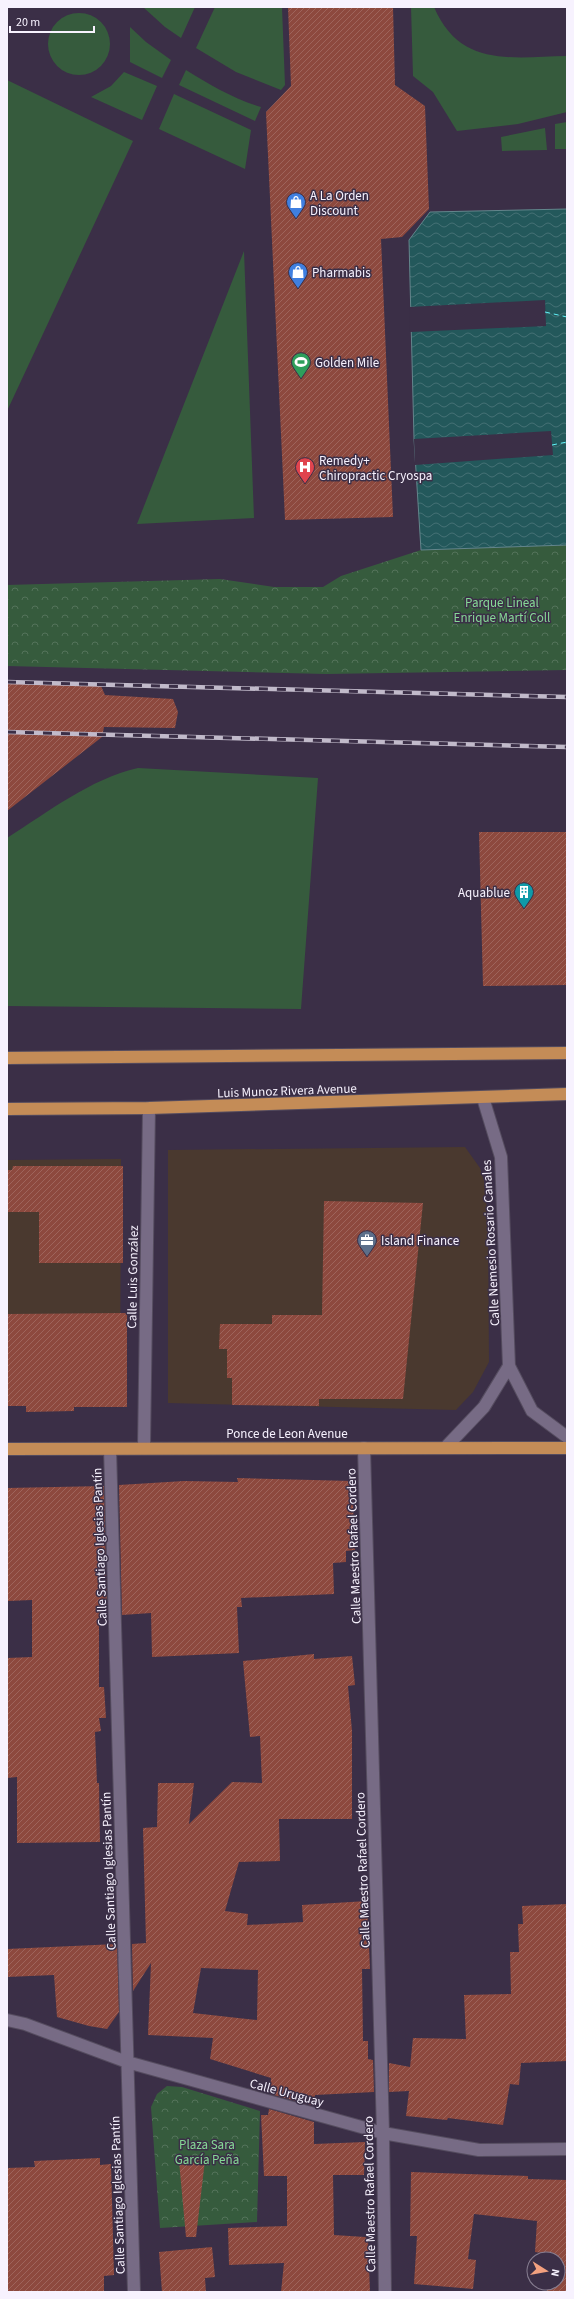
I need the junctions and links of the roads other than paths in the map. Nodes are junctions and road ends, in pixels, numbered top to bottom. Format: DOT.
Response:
graph roads {
  1 [pos="567,1053"];
  2 [pos="7,1058"];
  3 [pos="567,1094"];
  4 [pos="483,1098"];
  5 [pos="149,1108"];
  6 [pos="7,1109"];
  7 [pos="509,1366"];
  8 [pos="567,1437"];
  9 [pos="144,1447"];
  10 [pos="364,1448"];
  11 [pos="445,1448"];
  12 [pos="567,1448"];
  13 [pos="7,1449"];
  14 [pos="110,1449"];
  15 [pos="7,2020"];
  16 [pos="128,2062"];
  17 [pos="383,2132"];
  18 [pos="567,2149"];
  19 [pos="134,2292"];
  20 [pos="384,2292"];
  1 -- 2 [label="main road"];
  3 -- 4 [label="main road, Luis Munoz Rivera Avenue"];
  4 -- 5 [label="main road, Luis Munoz Rivera Avenue"];
  4 -- 7 [label="street, Calle Nemesio Rosario Canales"];
  5 -- 6 [label="main road, Luis Munoz Rivera Avenue"];
  5 -- 9 [label="street, Calle Luis González"];
  7 -- 8 [label="street, Calle Nemesio Rosario Canales"];
  7 -- 11 [label="street"];
  9 -- 10 [label="main road, Ponce de Leon Avenue"];
  9 -- 14 [label="main road, Ponce de Leon Avenue"];
  10 -- 11 [label="main road, Ponce de Leon Avenue"];
  10 -- 17 [label="street, Calle Maestro Rafael Cordero"];
  11 -- 12 [label="main road, Ponce de Leon Avenue"];
  13 -- 14 [label="main road, Ponce de Leon Avenue"];
  14 -- 16 [label="street, Calle Santiago Iglesias Pantín"];
  15 -- 16 [label="street, Calle Uruguay"];
  16 -- 17 [label="street, Calle Uruguay"];
  16 -- 19 [label="street, Calle Santiago Iglesias Pantín"];
  17 -- 18 [label="street, Calle Uruguay"];
  17 -- 20 [label="street, Calle Maestro Rafael Cordero"];
}
